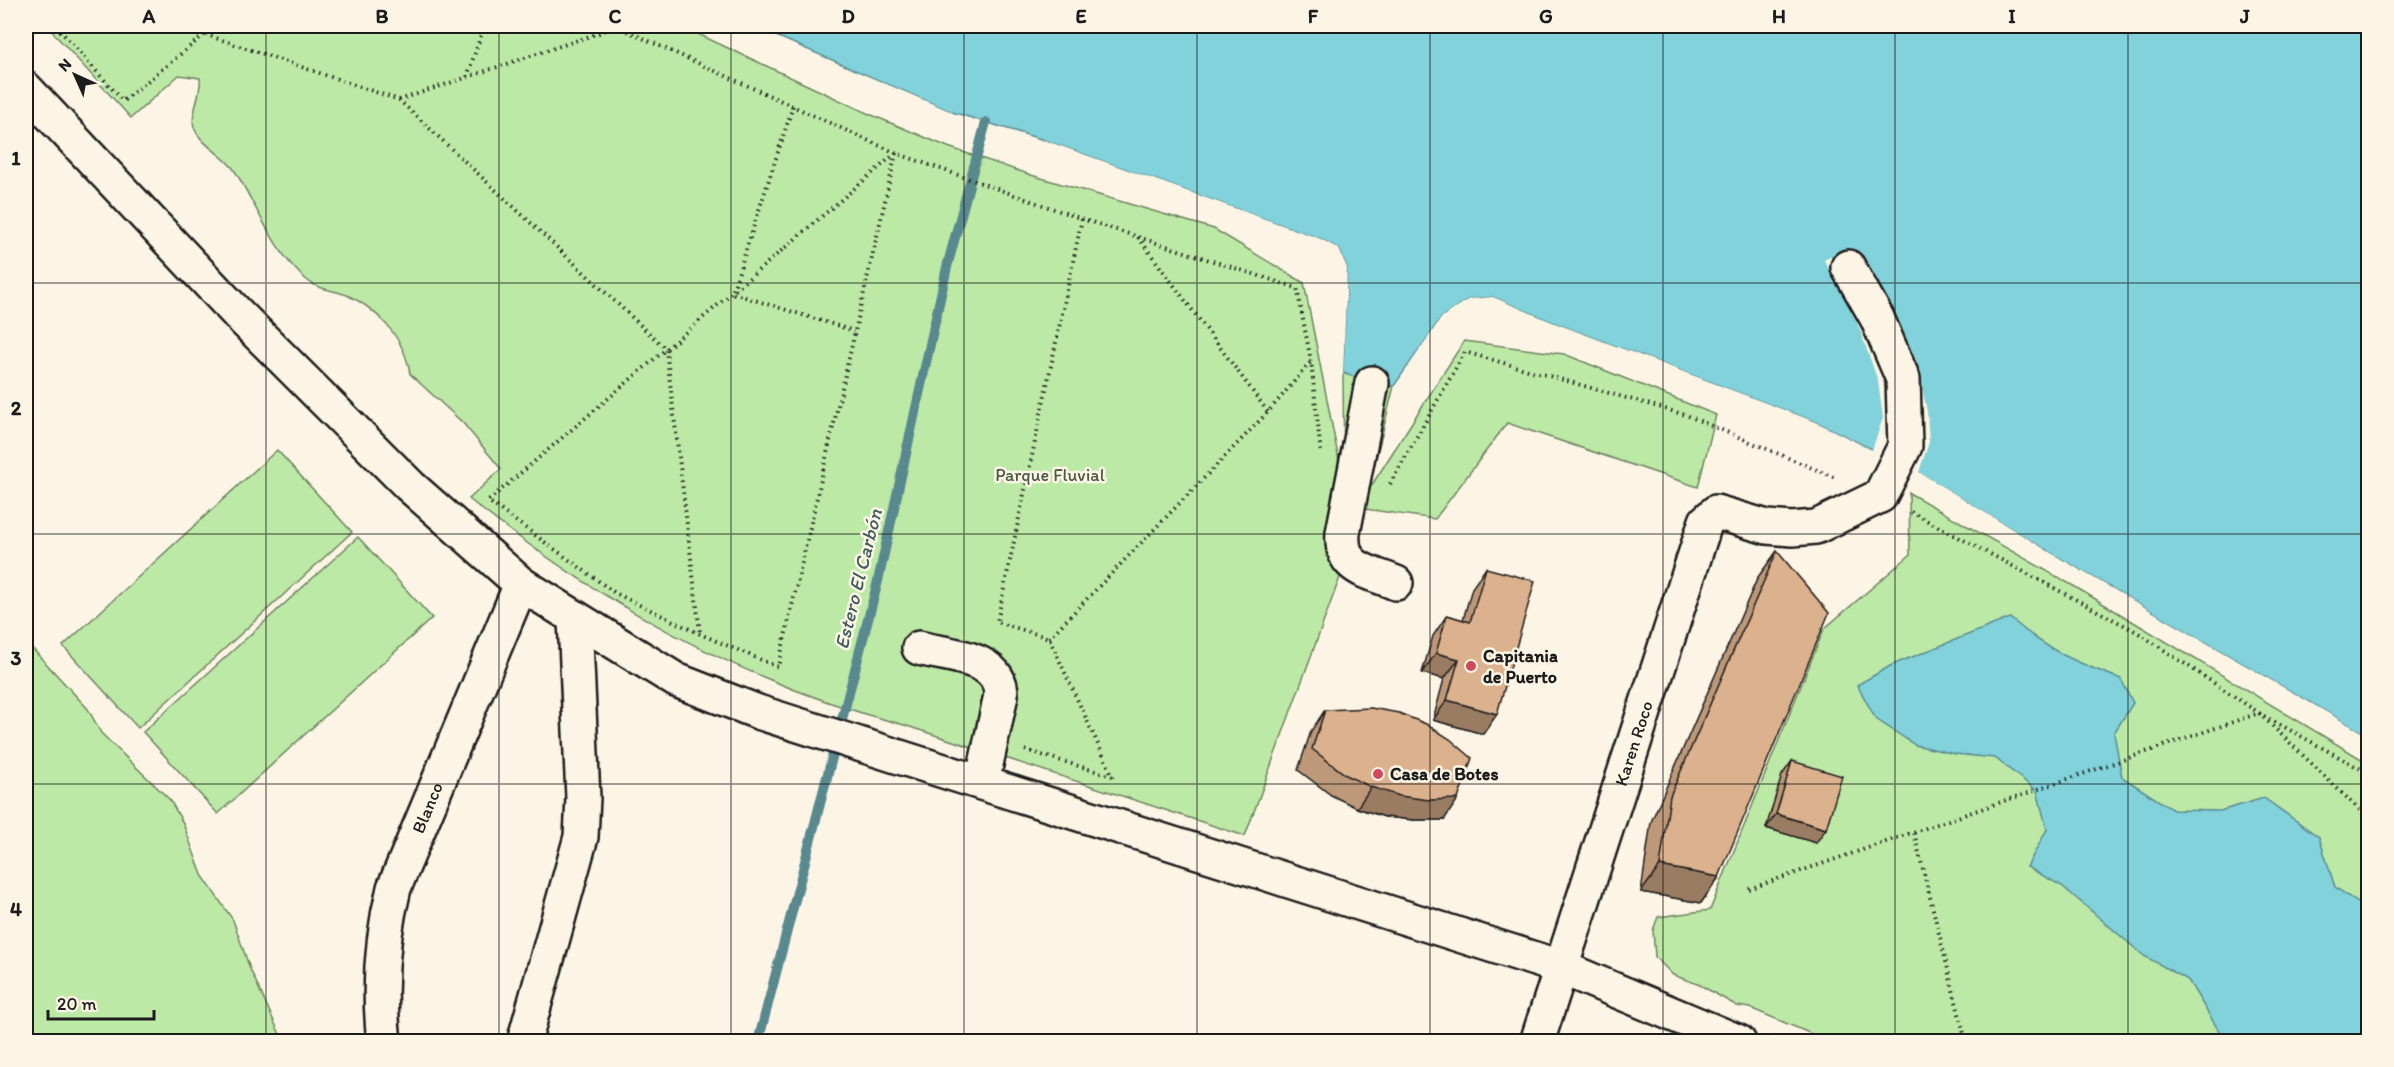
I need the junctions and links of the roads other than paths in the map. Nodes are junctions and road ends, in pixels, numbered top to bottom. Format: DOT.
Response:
graph roads {
  1 [pos="26,89"];
  2 [pos="1848,267"];
  3 [pos="1372,383"];
  4 [pos="1396,583"];
  5 [pos="521,584"];
  6 [pos="575,619"];
  7 [pos="919,648"];
  8 [pos="982,783"];
  9 [pos="1560,967"];
  10 [pos="384,1041"];
  11 [pos="524,1041"];
  12 [pos="1537,1041"];
  13 [pos="1739,1041"];
  1 -- 5 [label="street"];
  2 -- 9 [label="street, Karen Roco"];
  3 -- 4 [label="street"];
  5 -- 6 [label="street"];
  5 -- 10 [label="street, Blanco"];
  6 -- 8 [label="street"];
  6 -- 11 [label="street"];
  7 -- 8 [label="street"];
  8 -- 9 [label="street"];
  9 -- 12 [label="street, Karen Roco"];
  9 -- 13 [label="street"];
}
